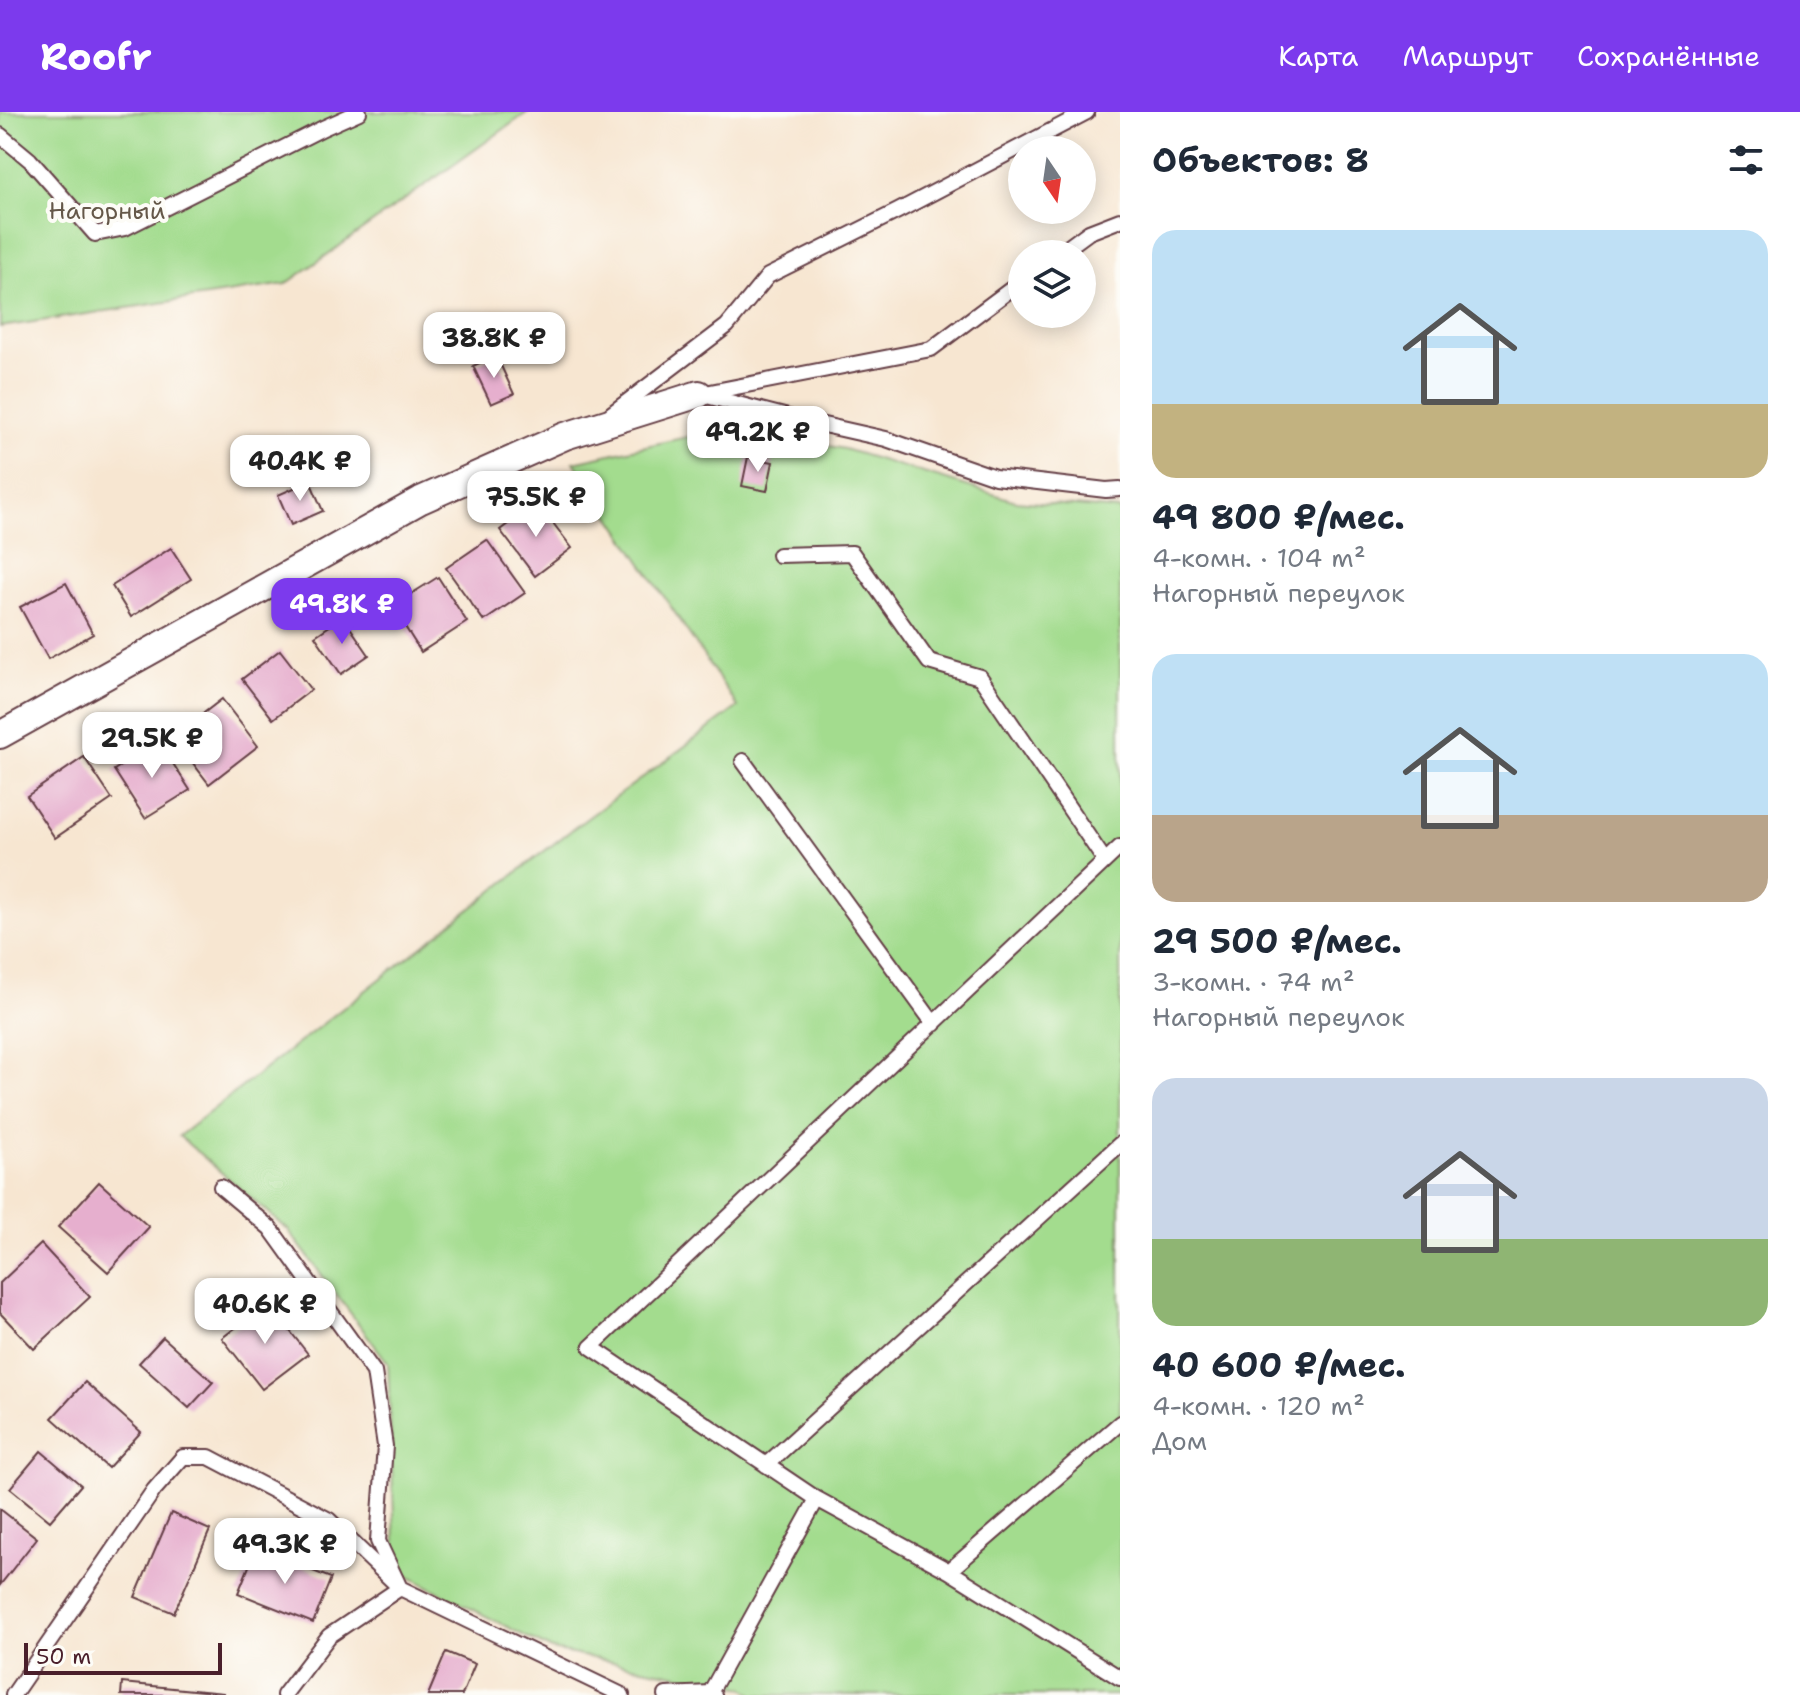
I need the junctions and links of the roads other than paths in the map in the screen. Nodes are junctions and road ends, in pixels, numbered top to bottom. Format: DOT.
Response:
graph roads {
  1 [pos="316,112"];
  2 [pos="359,112"];
  3 [pos="1087,112"];
  4 [pos="323,128"];
  5 [pos="0,135"];
  6 [pos="1120,220"];
  7 [pos="1078,240"];
  8 [pos="1008,291"];
  9 [pos="697,394"];
  10 [pos="608,416"];
  11 [pos="1120,489"];
  12 [pos="779,555"];
  13 [pos="0,735"];
  14 [pos="743,761"];
  15 [pos="1120,847"];
  16 [pos="1105,861"];
  17 [pos="934,1024"];
  18 [pos="1120,1144"];
  19 [pos="221,1187"];
  20 [pos="1120,1423"];
  21 [pos="766,1465"];
  22 [pos="817,1499"];
  23 [pos="949,1571"];
  24 [pos="400,1588"];
  25 [pos="1120,1678"];
  26 [pos="712,1694"];
  27 [pos="13,1695"];
  28 [pos="284,1695"];
  29 [pos="622,1695"];
  30 [pos="666,1695"];
  1 -- 4 [label="lane"];
  2 -- 4 [label="lane"];
  3 -- 10 [label="lane"];
  4 -- 5 [label="lane"];
  6 -- 7 [label="lane"];
  8 -- 9 [label="lane"];
  9 -- 11 [label="lane"];
  9 -- 13 [label="street"];
  12 -- 16 [label="lane"];
  14 -- 17 [label="lane"];
  15 -- 16 [label="lane"];
  16 -- 17 [label="lane"];
  17 -- 21 [label="lane"];
  18 -- 21 [label="lane"];
  19 -- 24 [label="lane"];
  20 -- 23 [label="lane"];
  21 -- 22 [label="lane"];
  22 -- 23 [label="lane"];
  22 -- 26 [label="lane"];
  23 -- 25 [label="lane"];
  24 -- 27 [label="lane"];
  24 -- 28 [label="lane"];
  24 -- 29 [label="lane"];
  26 -- 30 [label="lane"];
}
